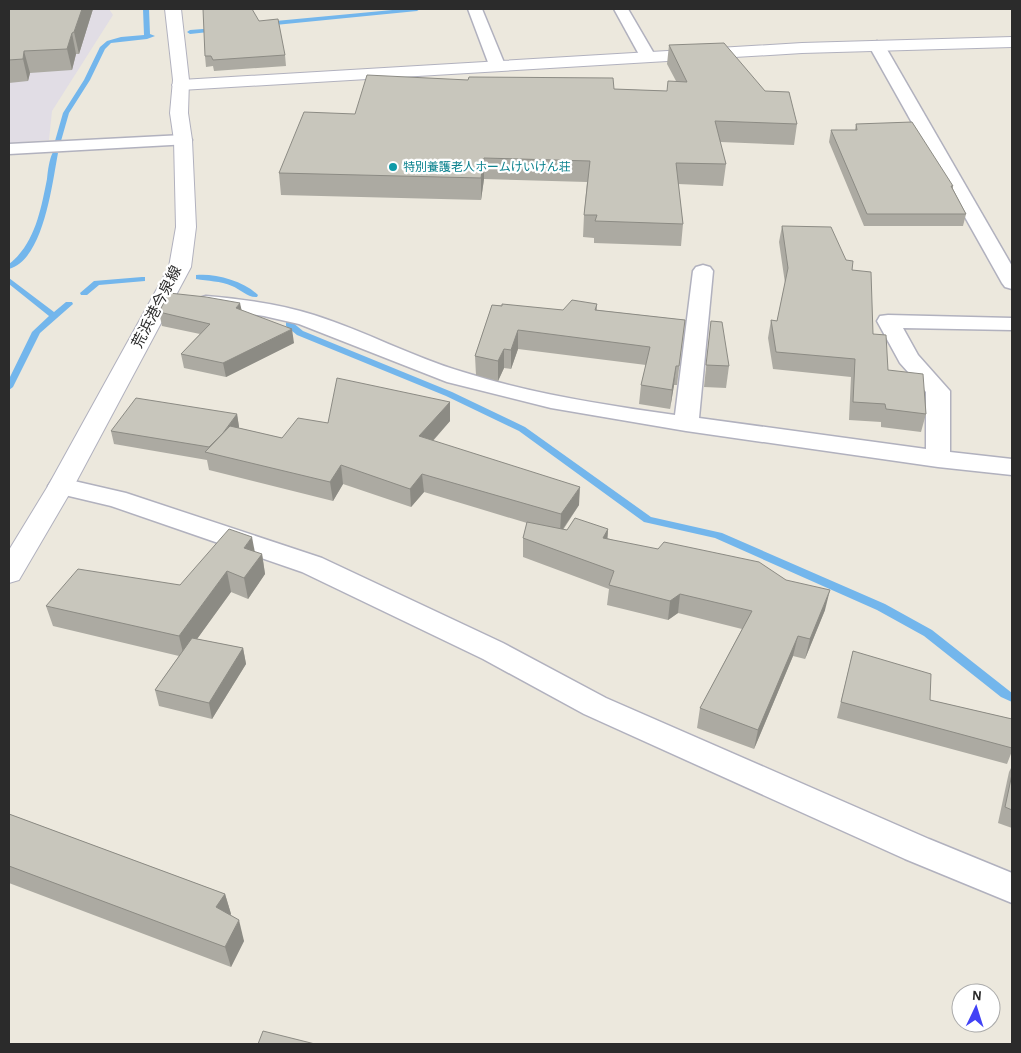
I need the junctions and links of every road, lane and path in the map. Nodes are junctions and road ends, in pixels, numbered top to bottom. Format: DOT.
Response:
graph roads {
  1 [pos="173,9"];
  2 [pos="475,9"];
  3 [pos="621,9"];
  4 [pos="1012,42"];
  5 [pos="877,46"];
  6 [pos="648,57"];
  7 [pos="497,65"];
  8 [pos="181,85"];
  9 [pos="183,140"];
  10 [pos="9,149"];
  11 [pos="703,271"];
  12 [pos="1012,283"];
  13 [pos="164,298"];
  14 [pos="1012,324"];
  15 [pos="686,424"];
  16 [pos="938,459"];
  17 [pos="1012,466"];
  18 [pos="62,486"];
  19 [pos="9,573"];
  20 [pos="1012,888"];
  1 -- 8 [label="main road, 荒浜港今泉線"];
  2 -- 7 [label="street"];
  3 -- 6 [label="street"];
  4 -- 5 [label="main road"];
  5 -- 6 [label="main road"];
  5 -- 12 [label="street"];
  6 -- 7 [label="main road"];
  7 -- 8 [label="main road"];
  8 -- 9 [label="main road, 荒浜港今泉線"];
  9 -- 10 [label="street"];
  9 -- 13 [label="main road, 荒浜港今泉線"];
  11 -- 15 [label="street"];
  13 -- 15 [label="street"];
  13 -- 18 [label="main road, 荒浜港今泉線"];
  14 -- 16 [label="street"];
  15 -- 16 [label="street"];
  16 -- 17 [label="street"];
  18 -- 19 [label="main road, 荒浜港今泉線"];
  18 -- 20 [label="street"];
}
